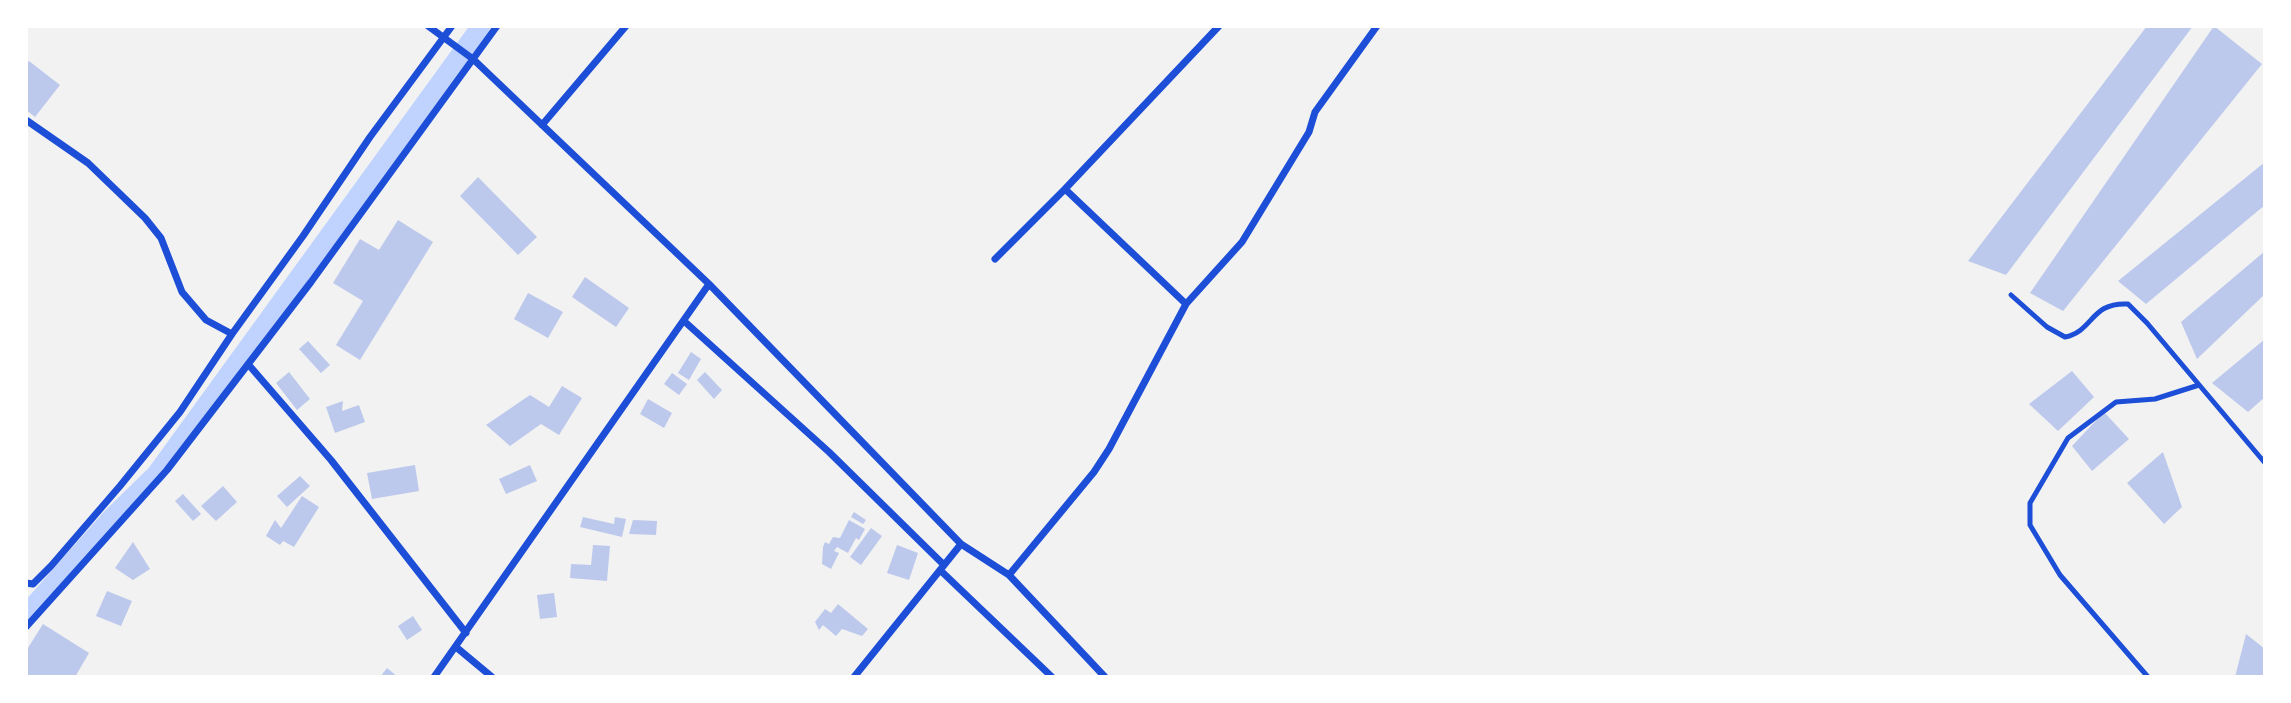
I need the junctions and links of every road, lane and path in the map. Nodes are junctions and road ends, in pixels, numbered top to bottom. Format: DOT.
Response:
graph roads {
  1 [pos="428,26"];
  2 [pos="452,26"];
  3 [pos="497,26"];
  4 [pos="626,26"];
  5 [pos="1219,26"];
  6 [pos="1377,26"];
  7 [pos="445,37"];
  8 [pos="473,59"];
  9 [pos="26,120"];
  10 [pos="542,125"];
  11 [pos="1065,189"];
  12 [pos="995,259"];
  13 [pos="709,284"];
  14 [pos="2011,295"];
  15 [pos="1186,304"];
  16 [pos="684,321"];
  17 [pos="232,334"];
  18 [pos="248,364"];
  19 [pos="2199,385"];
  20 [pos="2265,463"];
  21 [pos="961,544"];
  22 [pos="942,567"];
  23 [pos="1009,575"];
  24 [pos="26,583"];
  25 [pos="26,627"];
  26 [pos="466,633"];
  27 [pos="456,647"];
  28 [pos="434,677"];
  29 [pos="492,677"];
  30 [pos="854,677"];
  31 [pos="1052,677"];
  32 [pos="1105,677"];
  33 [pos="2148,677"];
  1 -- 7 [label="street"];
  2 -- 7 [label="street"];
  3 -- 8 [label="street"];
  4 -- 10 [label="street"];
  5 -- 11 [label="street"];
  6 -- 15 [label="street"];
  7 -- 8 [label="street"];
  7 -- 17 [label="street"];
  8 -- 10 [label="street"];
  8 -- 18 [label="street"];
  9 -- 17 [label="street"];
  10 -- 13 [label="street"];
  11 -- 12 [label="street"];
  11 -- 15 [label="street"];
  13 -- 16 [label="street"];
  13 -- 21 [label="street"];
  14 -- 19 [label="lane"];
  15 -- 23 [label="street"];
  16 -- 22 [label="street"];
  16 -- 26 [label="street"];
  17 -- 24 [label="street"];
  18 -- 25 [label="street"];
  18 -- 26 [label="street"];
  19 -- 20 [label="lane"];
  19 -- 33 [label="lane"];
  21 -- 22 [label="street"];
  21 -- 23 [label="street"];
  22 -- 30 [label="street"];
  22 -- 31 [label="street"];
  23 -- 32 [label="street"];
  26 -- 27 [label="street"];
  27 -- 28 [label="street"];
  27 -- 29 [label="street"];
}
